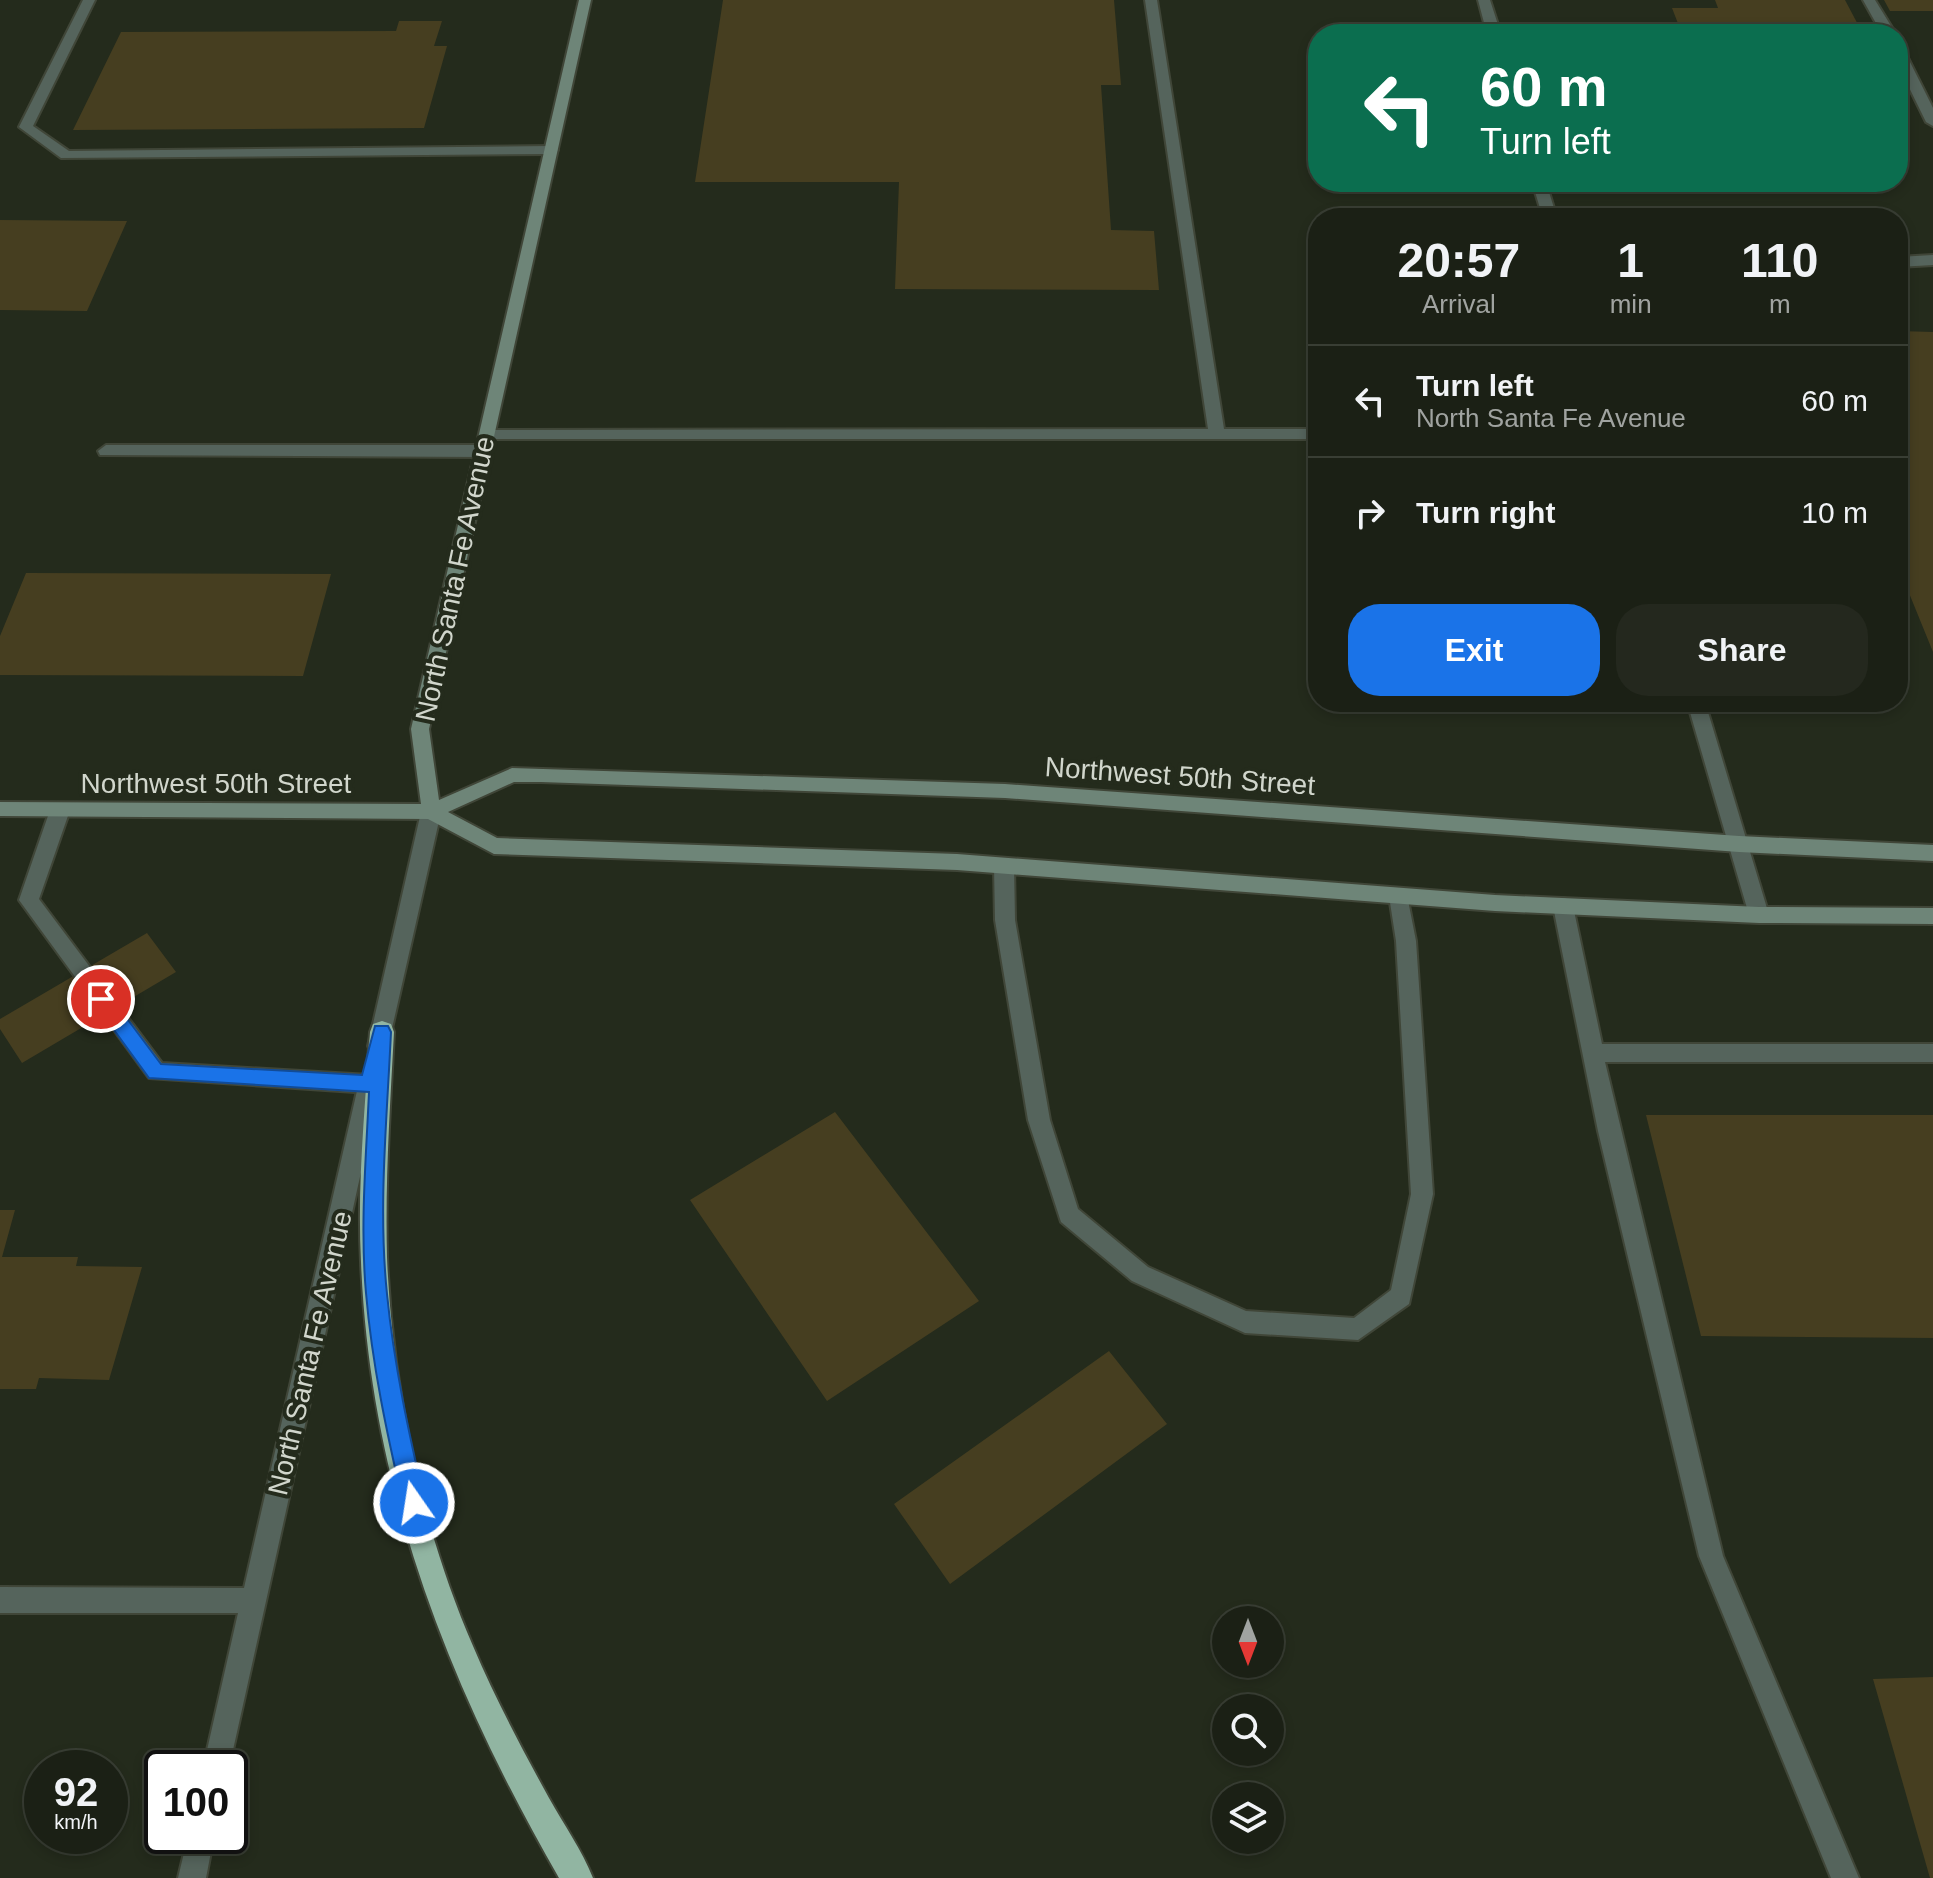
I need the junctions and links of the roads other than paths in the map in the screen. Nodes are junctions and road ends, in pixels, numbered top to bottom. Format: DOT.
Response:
graph roads {
  1 [pos="89,0"];
  2 [pos="585,0"];
  3 [pos="1151,0"];
  4 [pos="1484,0"];
  5 [pos="1869,0"];
  6 [pos="1491,24"];
  7 [pos="1883,24"];
  8 [pos="1908,72"];
  9 [pos="1933,122"];
  10 [pos="551,150"];
  11 [pos="1933,260"];
  12 [pos="1908,261"];
  13 [pos="1217,434"];
  14 [pos="1308,434"];
  15 [pos="485,443"];
  16 [pos="106,451"];
  17 [pos="1699,712"];
  18 [pos="0,809"];
  19 [pos="60,810"];
  20 [pos="431,812"];
  21 [pos="1739,844"];
  22 [pos="1933,853"];
  23 [pos="1004,866"];
  24 [pos="1399,896"];
  25 [pos="1563,906"];
  26 [pos="1759,915"];
  27 [pos="1933,916"];
  28 [pos="382,1032"];
  29 [pos="1593,1053"];
  30 [pos="1933,1053"];
  31 [pos="370,1084"];
  32 [pos="0,1600"];
  33 [pos="254,1601"];
  34 [pos="220,1750"];
  35 [pos="197,1854"];
  36 [pos="192,1878"];
  37 [pos="577,1878"];
  38 [pos="1845,1878"];
  1 -- 10 [label="street"];
  2 -- 10 [label="main road, North Santa Fe Avenue"];
  3 -- 13 [label="street"];
  4 -- 6 [label="street"];
  5 -- 7 [label="street"];
  8 -- 9 [label="street"];
  10 -- 15 [label="main road, North Santa Fe Avenue"];
  11 -- 12 [label="street"];
  13 -- 14 [label="street"];
  13 -- 15 [label="street"];
  15 -- 16 [label="street"];
  15 -- 20 [label="main road, North Santa Fe Avenue"];
  17 -- 21 [label="street"];
  18 -- 19 [label="main road, Northwest 50th Street"];
  19 -- 20 [label="main road, Northwest 50th Street"];
  19 -- 31 [label="street"];
  20 -- 21 [label="main road, Northwest 50th Street"];
  20 -- 23 [label="main road, Northwest 50th Street"];
  20 -- 28 [label="street, North Santa Fe Avenue"];
  21 -- 22 [label="main road, Northwest 50th Street"];
  21 -- 26 [label="street"];
  23 -- 24 [label="main road, Northwest 50th Street"];
  23 -- 24 [label="street"];
  24 -- 25 [label="main road, Northwest 50th Street"];
  25 -- 26 [label="main road, Northwest 50th Street"];
  25 -- 29 [label="street"];
  26 -- 27 [label="main road, Northwest 50th Street"];
  28 -- 31 [label="street, North Santa Fe Avenue"];
  28 -- 37 [label="highway"];
  29 -- 30 [label="street"];
  29 -- 38 [label="street"];
  31 -- 33 [label="street, North Santa Fe Avenue"];
  32 -- 33 [label="street"];
  33 -- 34 [label="street, North Santa Fe Avenue"];
  35 -- 36 [label="street"];
}
